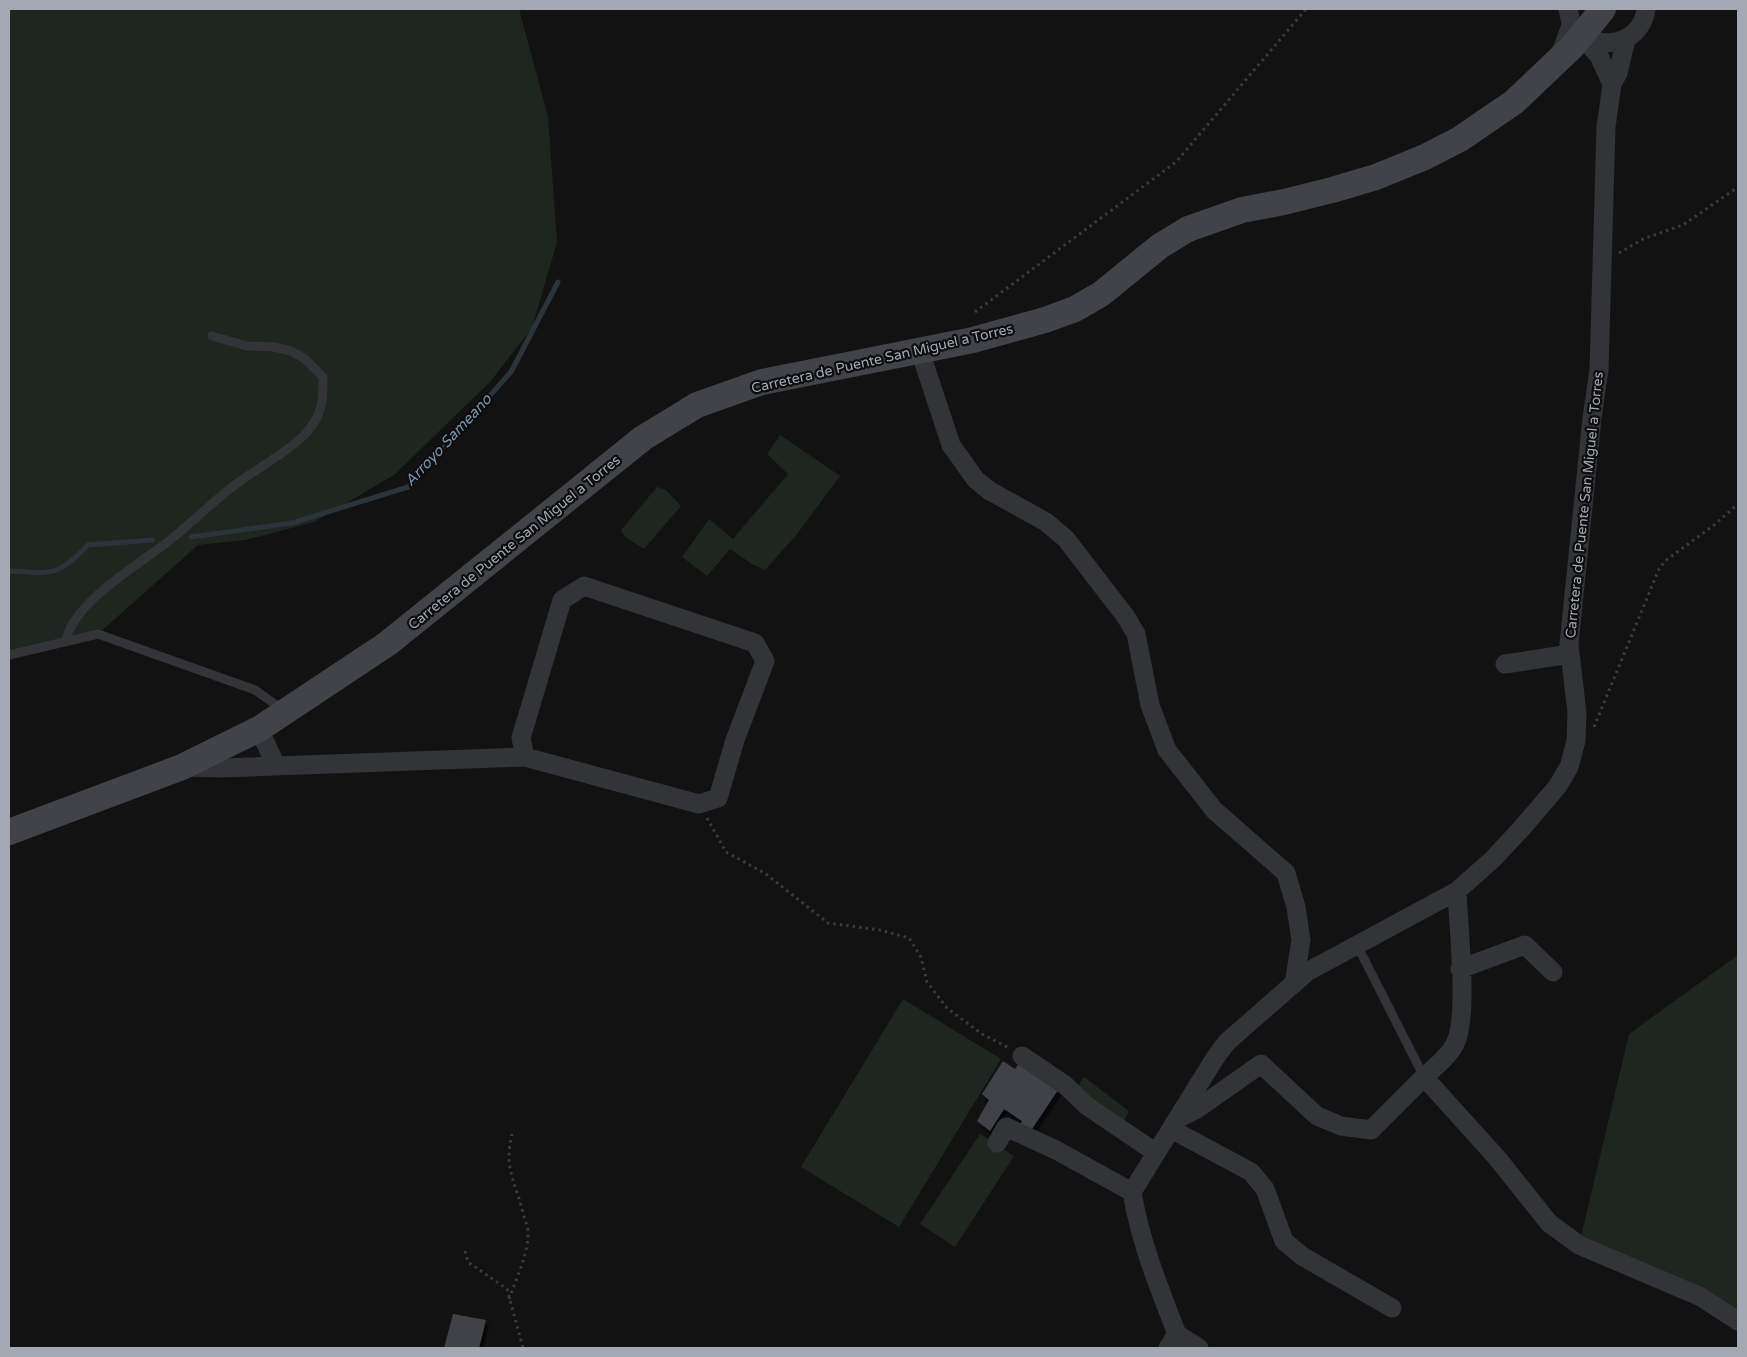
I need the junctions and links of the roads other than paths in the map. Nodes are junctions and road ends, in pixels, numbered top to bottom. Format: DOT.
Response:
graph roads {
  1 [pos="1603,9"];
  2 [pos="1646,9"];
  3 [pos="1626,39"];
  4 [pos="1574,45"];
  5 [pos="1612,84"];
  6 [pos="212,336"];
  7 [pos="920,351"];
  8 [pos="66,642"];
  9 [pos="1570,654"];
  10 [pos="9,655"];
  11 [pos="1504,664"];
  12 [pos="284,711"];
  13 [pos="259,729"];
  14 [pos="525,757"];
  15 [pos="276,766"];
  16 [pos="182,767"];
  17 [pos="9,832"];
  18 [pos="1457,891"];
  19 [pos="1357,944"];
  20 [pos="1460,968"];
  21 [pos="1553,972"];
  22 [pos="1294,984"];
  23 [pos="1022,1056"];
  24 [pos="1424,1077"];
  25 [pos="1173,1124"];
  26 [pos="997,1143"];
  27 [pos="1155,1152"];
  28 [pos="1132,1192"];
  29 [pos="1392,1308"];
  30 [pos="1738,1321"];
  31 [pos="1172,1341"];
  32 [pos="1199,1348"];
  1 -- 4 [label="street, Carretera de Puente San Miguel a Torres"];
  2 -- 3 [label="street, Carretera de Puente San Miguel a Torres"];
  3 -- 4 [label="street"];
  3 -- 5 [label="street, Carretera de Puente San Miguel a Torres"];
  4 -- 5 [label="street"];
  4 -- 7 [label="street, Carretera de Puente San Miguel a Torres"];
  5 -- 9 [label="street, Carretera de Puente San Miguel a Torres"];
  6 -- 8 [label="lane"];
  7 -- 12 [label="street, Carretera de Puente San Miguel a Torres"];
  7 -- 22 [label="street"];
  8 -- 10 [label="lane"];
  8 -- 12 [label="lane"];
  9 -- 11 [label="street"];
  9 -- 18 [label="street, Carretera de Puente San Miguel a Torres"];
  12 -- 13 [label="street, Carretera de Puente San Miguel a Torres"];
  13 -- 15 [label="street"];
  13 -- 16 [label="street, Carretera de Puente San Miguel a Torres"];
  14 -- 14 [label="street"];
  14 -- 15 [label="street"];
  15 -- 16 [label="street"];
  16 -- 17 [label="street, Carretera de Puente San Miguel a Torres"];
  18 -- 19 [label="street, Carretera de Puente San Miguel a Torres"];
  18 -- 20 [label="street"];
  19 -- 22 [label="street, Carretera de Puente San Miguel a Torres"];
  19 -- 24 [label="lane"];
  20 -- 21 [label="street"];
  20 -- 24 [label="street"];
  22 -- 25 [label="street, Carretera de Puente San Miguel a Torres"];
  23 -- 27 [label="street"];
  24 -- 25 [label="street"];
  24 -- 30 [label="street"];
  25 -- 27 [label="street, Carretera de Puente San Miguel a Torres"];
  25 -- 29 [label="street"];
  26 -- 28 [label="street"];
  27 -- 28 [label="street, Carretera de Puente San Miguel a Torres"];
  28 -- 31 [label="street"];
  31 -- 32 [label="street"];
}
